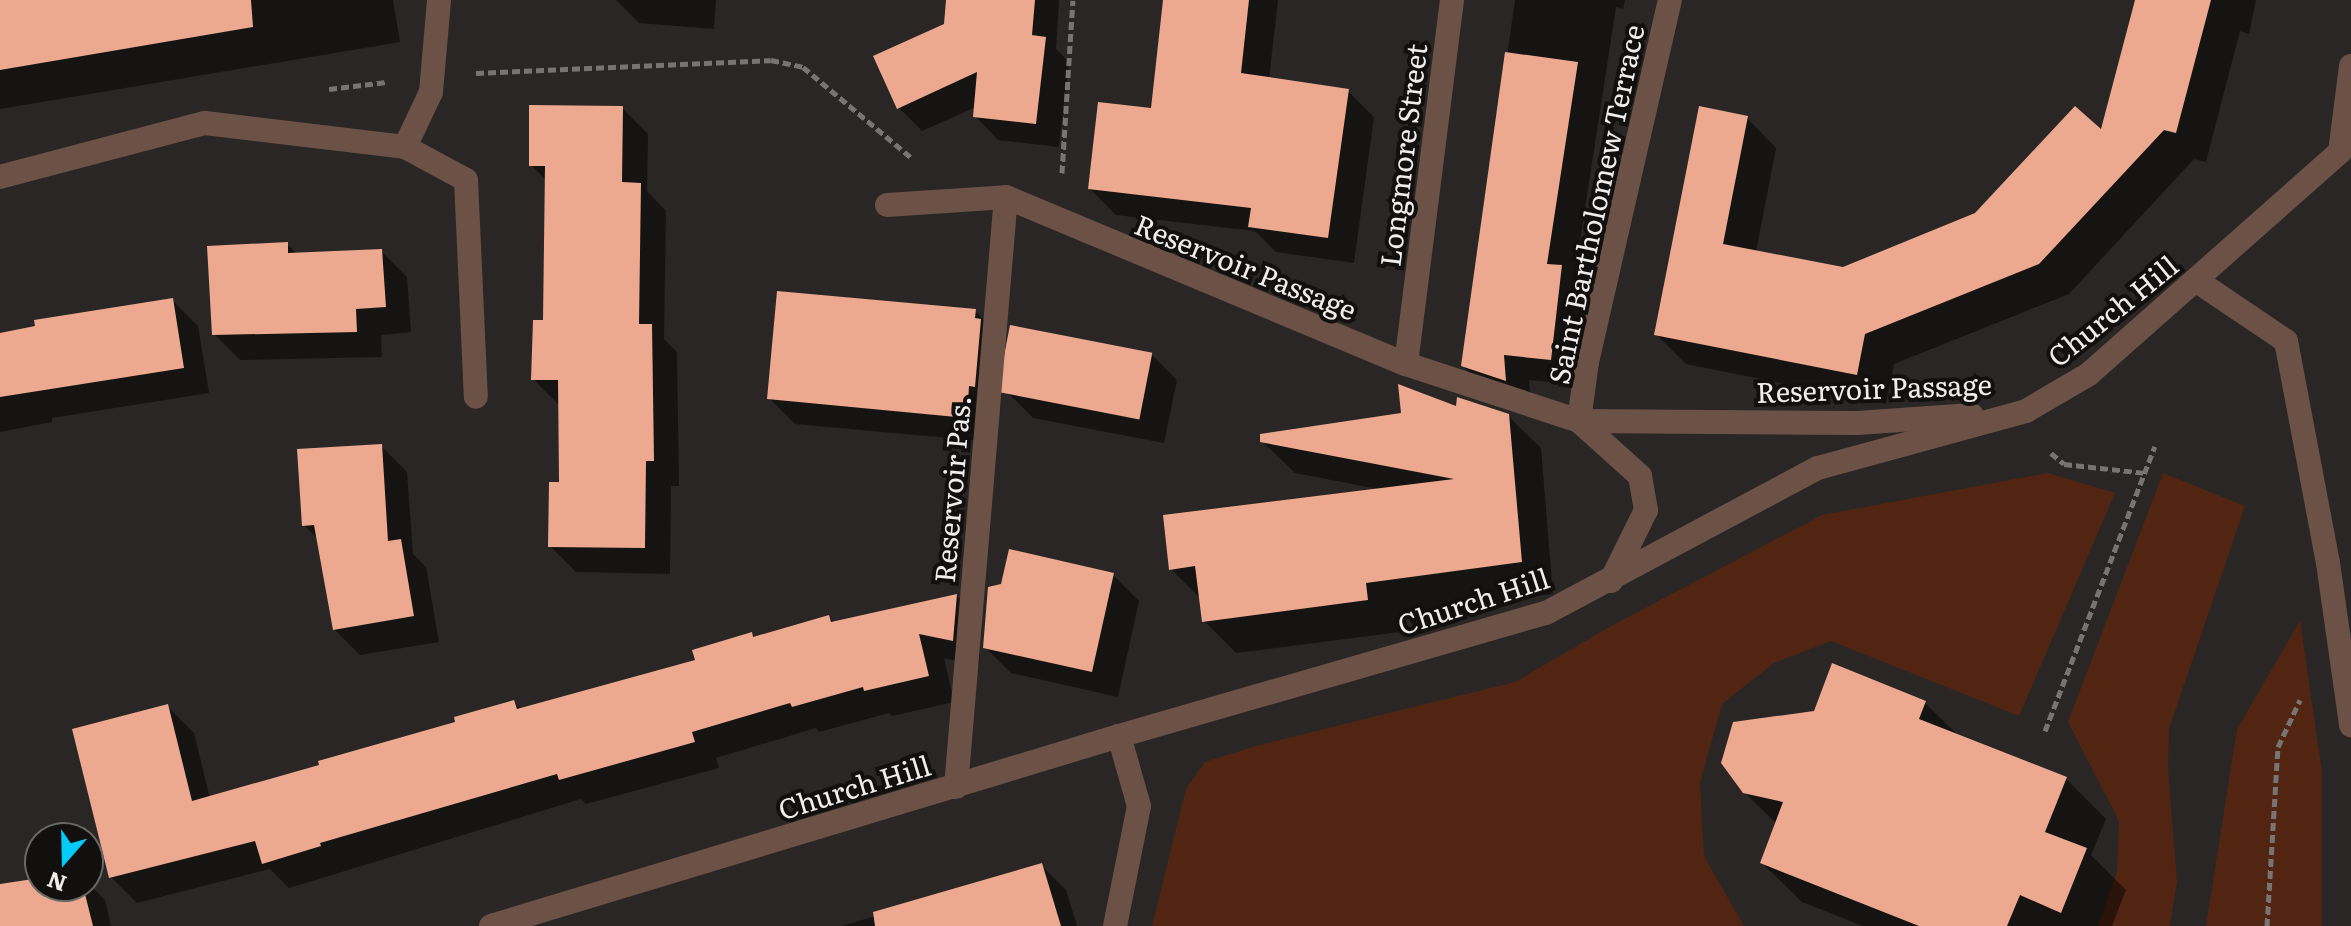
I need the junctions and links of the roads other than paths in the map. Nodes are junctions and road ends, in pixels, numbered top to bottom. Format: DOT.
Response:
graph roads {
  1 [pos="439,0"];
  2 [pos="1452,0"];
  3 [pos="1670,0"];
  4 [pos="2351,66"];
  5 [pos="405,147"];
  6 [pos="0,177"];
  7 [pos="1006,197"];
  8 [pos="887,205"];
  9 [pos="2197,281"];
  10 [pos="1406,364"];
  11 [pos="476,397"];
  12 [pos="2026,411"];
  13 [pos="1579,421"];
  14 [pos="1611,581"];
  15 [pos="2351,725"];
  16 [pos="1119,736"];
  17 [pos="956,787"];
  18 [pos="491,926"];
  19 [pos="1115,926"];
  1 -- 5 [label="street"];
  2 -- 10 [label="street, Longmore Street"];
  3 -- 13 [label="street, Saint Bartholomew Terrace"];
  4 -- 9 [label="street, Church Hill"];
  5 -- 6 [label="street"];
  5 -- 11 [label="street"];
  7 -- 8 [label="street, Reservoir Passage"];
  7 -- 10 [label="street, Reservoir Passage"];
  7 -- 17 [label="street, Reservoir Pas."];
  9 -- 12 [label="street, Church Hill"];
  9 -- 15 [label="street"];
  10 -- 13 [label="street, Reservoir Passage"];
  12 -- 13 [label="street, Reservoir Passage"];
  12 -- 14 [label="street, Church Hill"];
  13 -- 14 [label="street, Reservoir Passage"];
  14 -- 16 [label="street, Church Hill"];
  16 -- 17 [label="street, Church Hill"];
  16 -- 19 [label="street"];
  17 -- 18 [label="street, Church Hill"];
}
